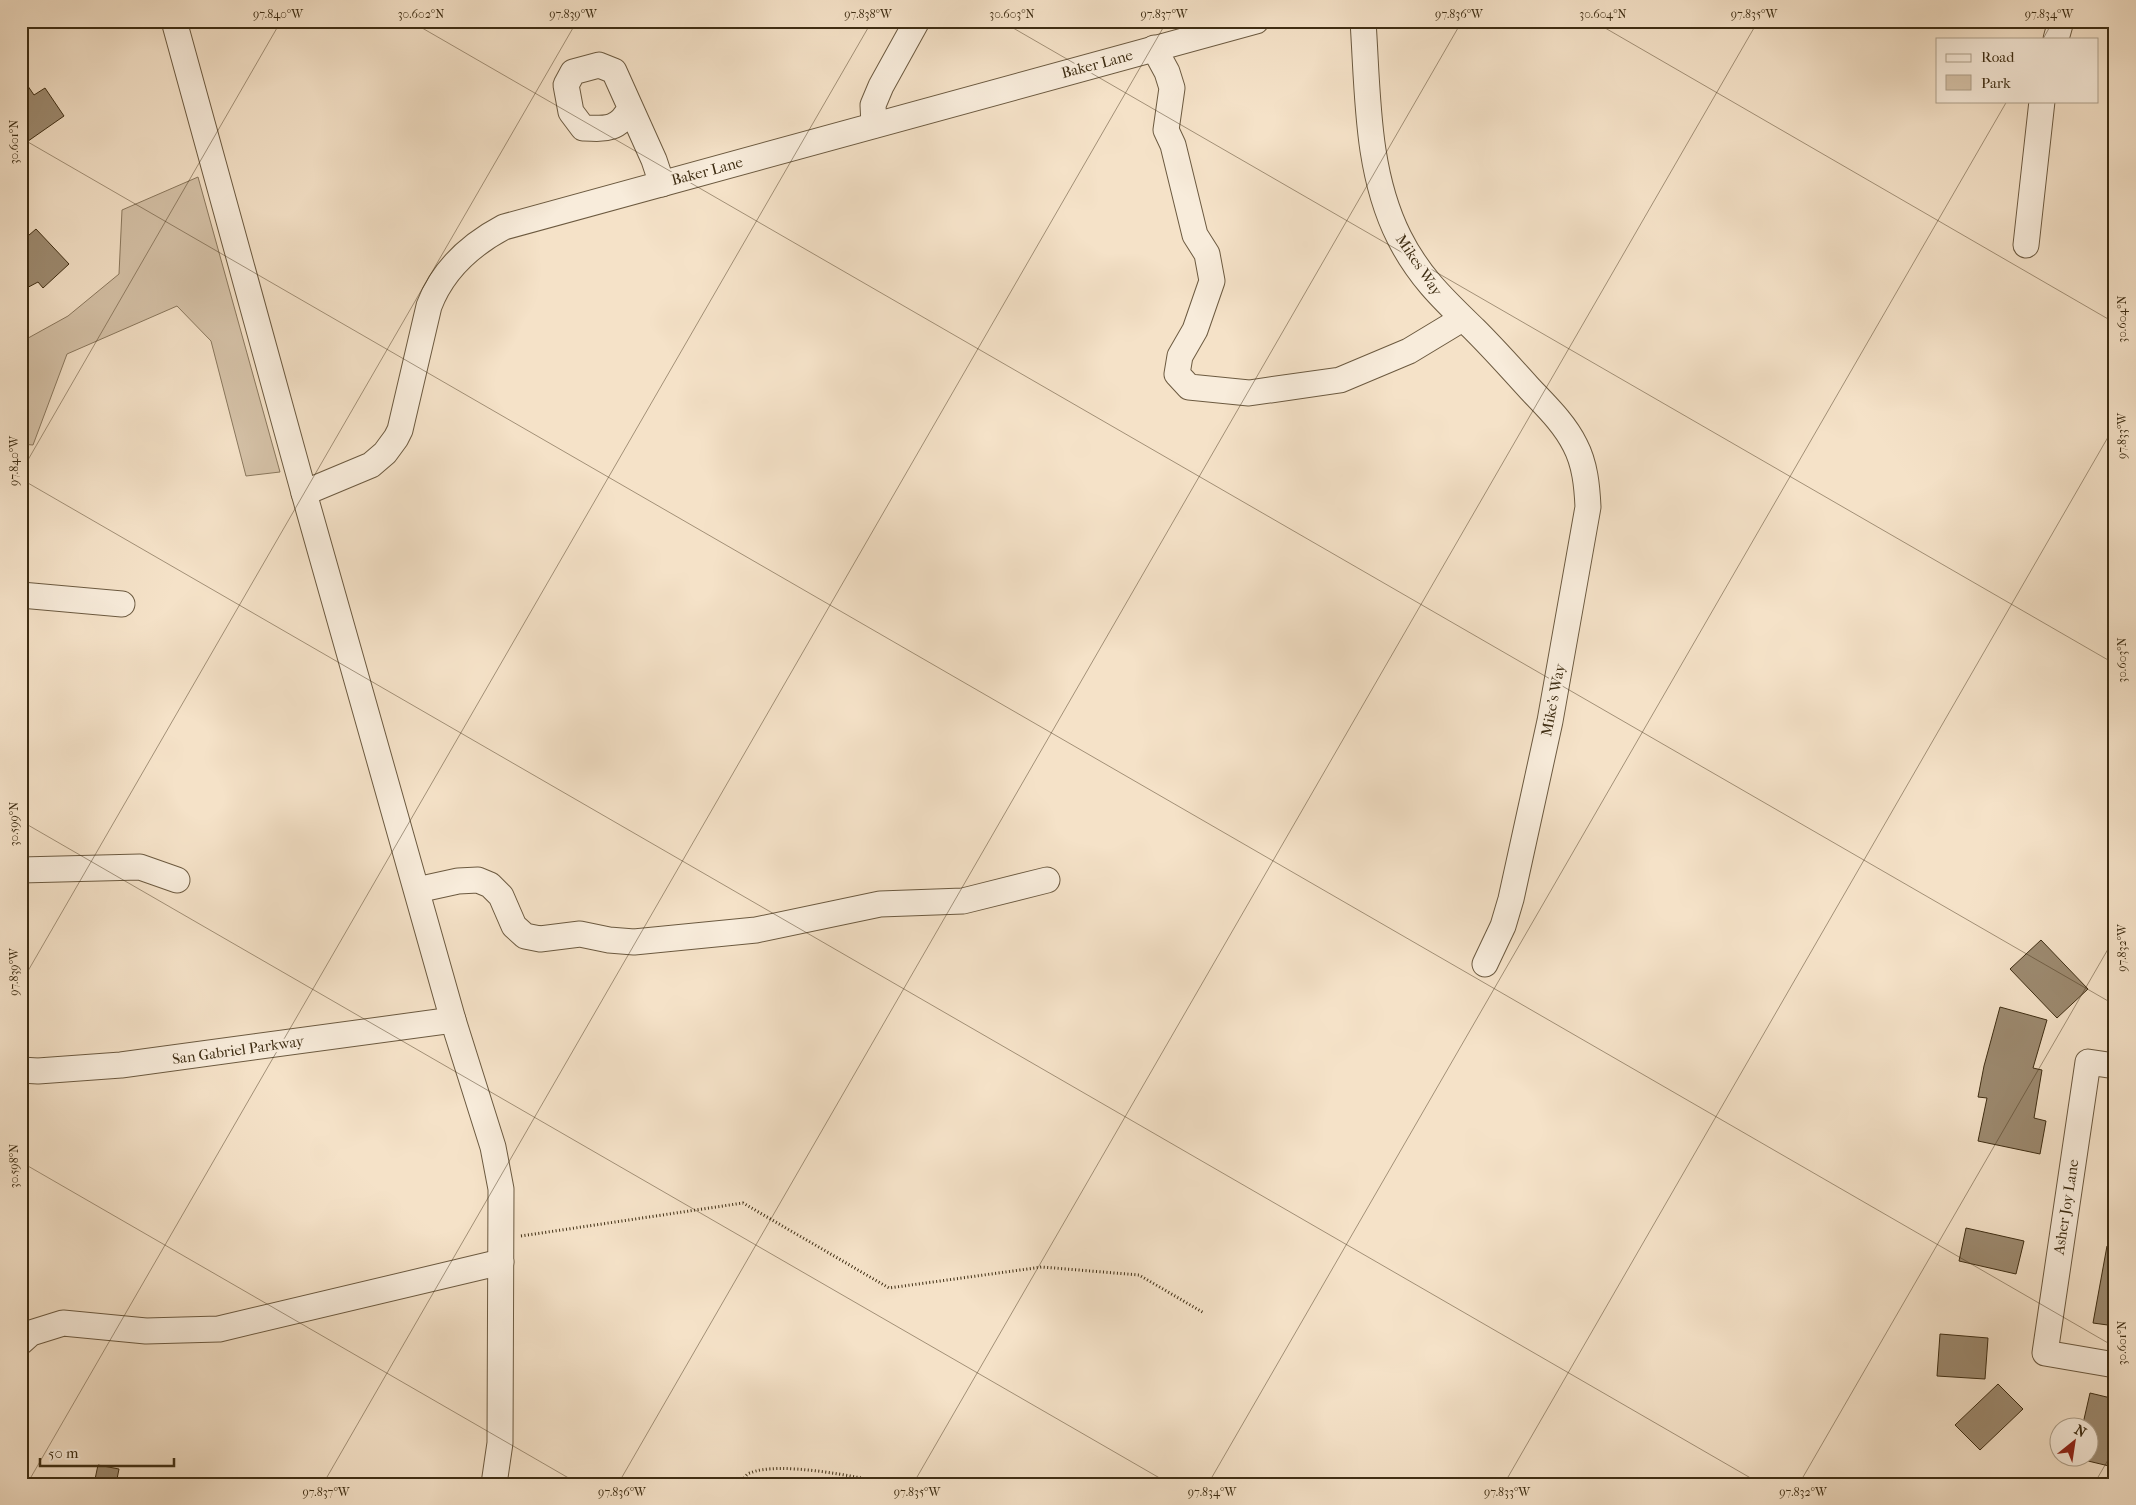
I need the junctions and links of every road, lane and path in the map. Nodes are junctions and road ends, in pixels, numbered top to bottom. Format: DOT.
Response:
graph roads {
  1 [pos="174,21"];
  2 [pos="917,21"];
  3 [pos="1256,21"];
  4 [pos="1363,21"];
  5 [pos="2061,21"];
  6 [pos="2056,38"];
  7 [pos="1154,48"];
  8 [pos="2042,102"];
  9 [pos="630,108"];
  10 [pos="874,125"];
  11 [pos="662,184"];
  12 [pos="2026,245"];
  13 [pos="1462,318"];
  14 [pos="1568,432"];
  15 [pos="304,493"];
  16 [pos="21,595"];
  17 [pos="122,604"];
  18 [pos="21,870"];
  19 [pos="177,880"];
  20 [pos="1047,880"];
  21 [pos="417,890"];
  22 [pos="1484,964"];
  23 [pos="454,1020"];
  24 [pos="2115,1066"];
  25 [pos="21,1070"];
  26 [pos="501,1251"];
  27 [pos="1204,1312"];
  28 [pos="21,1342"];
  29 [pos="2115,1364"];
  30 [pos="494,1484"];
  31 [pos="740,1484"];
  32 [pos="887,1484"];
  1 -- 15 [label="street"];
  2 -- 10 [label="street"];
  3 -- 7 [label="street, Baker Lane"];
  4 -- 13 [label="street, Mikes Way"];
  5 -- 6 [label="street"];
  7 -- 10 [label="street, Baker Lane"];
  7 -- 13 [label="street"];
  8 -- 12 [label="street"];
  9 -- 11 [label="street"];
  10 -- 11 [label="street, Baker Lane"];
  11 -- 15 [label="street, Baker Lane"];
  13 -- 14 [label="street, Mikes Way"];
  14 -- 22 [label="street, Mike's Way"];
  15 -- 21 [label="street"];
  16 -- 17 [label="street"];
  18 -- 19 [label="street"];
  20 -- 21 [label="street"];
  21 -- 23 [label="street"];
  23 -- 25 [label="street, San Gabriel Parkway"];
  23 -- 26 [label="street"];
  24 -- 29 [label="street, Asher Joy Lane"];
  26 -- 27 [label="path"];
  26 -- 28 [label="street"];
  26 -- 30 [label="street"];
  31 -- 32 [label="path"];
}
